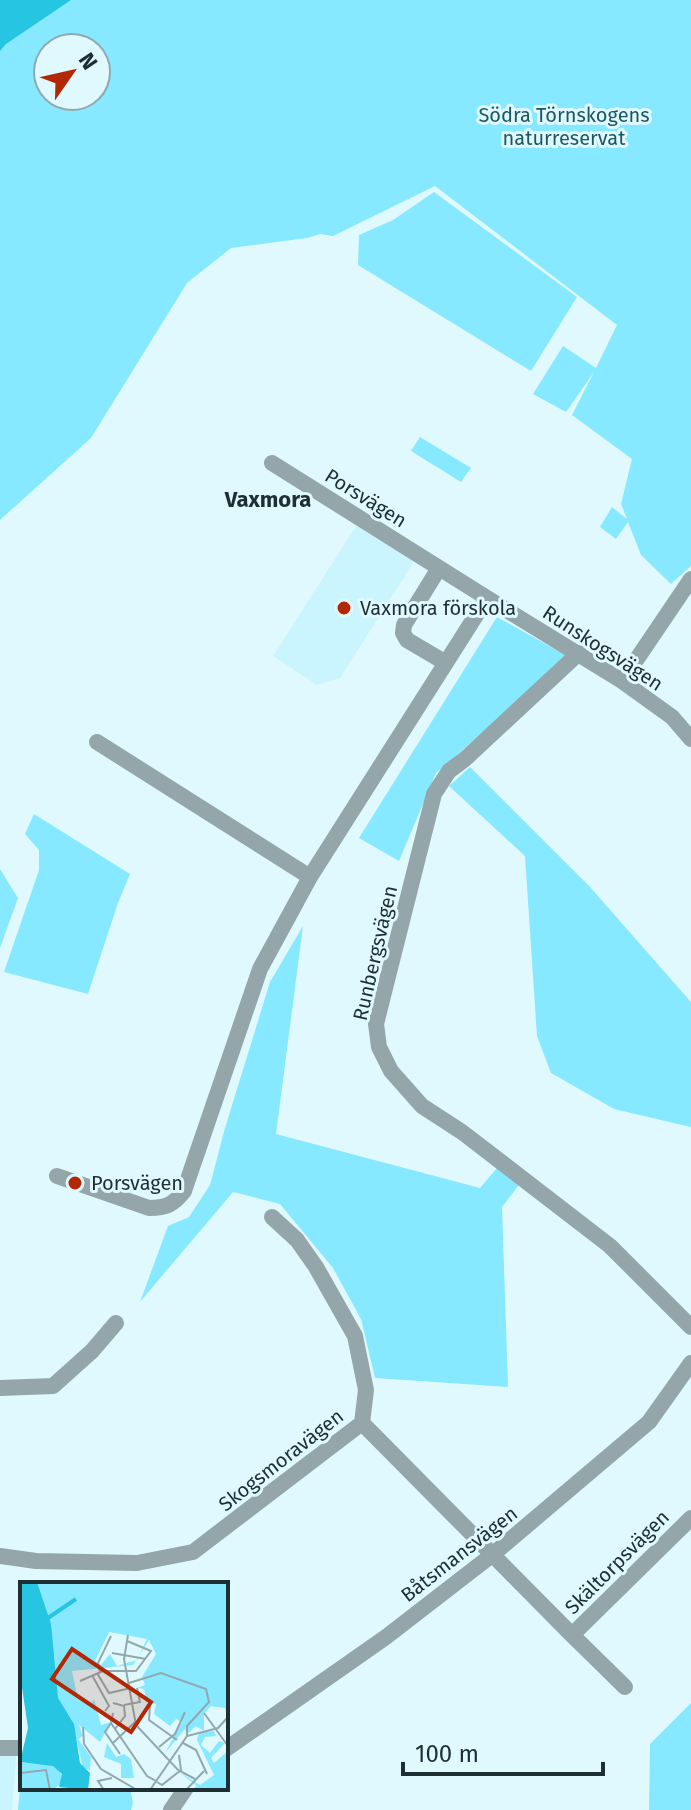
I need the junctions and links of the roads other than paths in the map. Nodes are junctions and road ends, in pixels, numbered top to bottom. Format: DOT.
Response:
graph roads {
  1 [pos="272,463"];
  2 [pos="439,568"];
  3 [pos="691,579"];
  4 [pos="487,598"];
  5 [pos="579,653"];
  6 [pos="446,663"];
  7 [pos="622,681"];
  8 [pos="691,739"];
  9 [pos="97,742"];
  10 [pos="310,877"];
  11 [pos="57,1176"];
  12 [pos="272,1217"];
  13 [pos="116,1323"];
  14 [pos="691,1327"];
  15 [pos="691,1363"];
  16 [pos="0,1388"];
  17 [pos="362,1423"];
  18 [pos="691,1518"];
  19 [pos="492,1555"];
  20 [pos="0,1556"];
  21 [pos="572,1635"];
  22 [pos="625,1687"];
  23 [pos="228,1748"];
  24 [pos="185,1790"];
  25 [pos="171,1810"];
  1 -- 2 [label="street, Porsvägen"];
  2 -- 4 [label="street, Porsvägen"];
  2 -- 6 [label="street"];
  3 -- 7 [label="street"];
  4 -- 5 [label="street, Runskogsvägen"];
  4 -- 6 [label="street"];
  5 -- 7 [label="street, Runskogsvägen"];
  5 -- 14 [label="street, Runbergsvägen"];
  6 -- 10 [label="street"];
  7 -- 8 [label="street, Runskogsvägen"];
  9 -- 10 [label="street"];
  10 -- 11 [label="street"];
  12 -- 17 [label="street, Skogsmoravägen"];
  13 -- 16 [label="street"];
  15 -- 19 [label="street, Båtsmansvägen"];
  17 -- 19 [label="street, Skältorpsvägen"];
  17 -- 20 [label="street, Skogsmoravägen"];
  18 -- 21 [label="street, Skältorpsvägen"];
  19 -- 21 [label="street, Skältorpsvägen"];
  19 -- 23 [label="street, Båtsmansvägen"];
  21 -- 22 [label="street, Skältorpsvägen"];
  24 -- 25 [label="street"];
}
